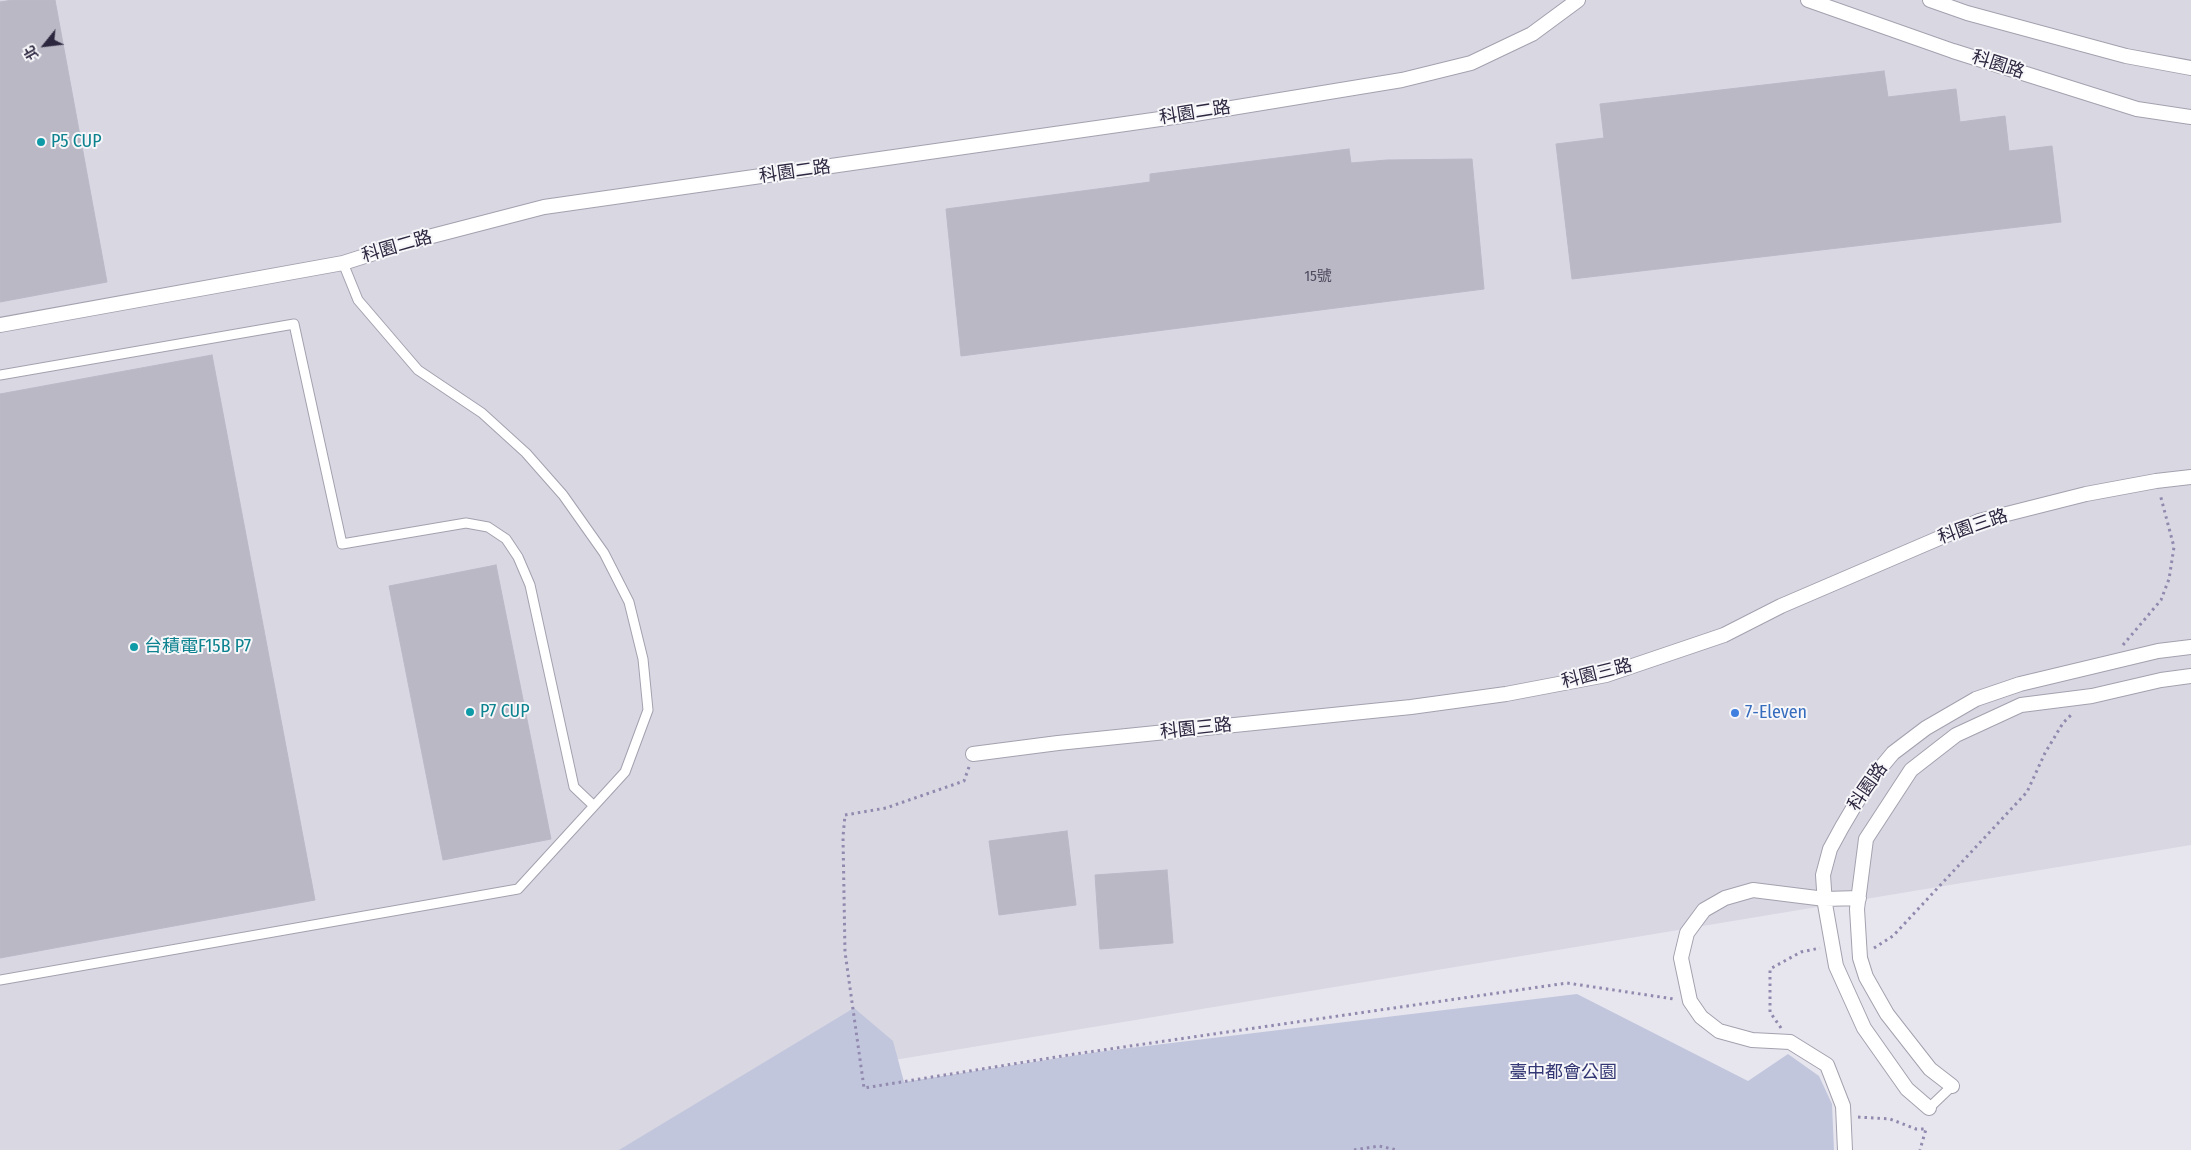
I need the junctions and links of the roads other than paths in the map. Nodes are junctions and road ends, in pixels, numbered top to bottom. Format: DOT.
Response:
graph roads {
  1 [pos="1578,0"];
  2 [pos="1808,0"];
  3 [pos="1930,0"];
  4 [pos="2191,68"];
  5 [pos="2191,117"];
  6 [pos="343,263"];
  7 [pos="0,325"];
  8 [pos="0,375"];
  9 [pos="2191,477"];
  10 [pos="2191,648"];
  11 [pos="2191,676"];
  12 [pos="973,754"];
  13 [pos="594,806"];
  14 [pos="1858,898"];
  15 [pos="1825,899"];
  16 [pos="0,980"];
  17 [pos="1952,1086"];
  18 [pos="1929,1108"];
  19 [pos="1845,1150"];
  1 -- 6 [label="street, 科園二路"];
  2 -- 5 [label="street, 科園路"];
  3 -- 4 [label="street"];
  6 -- 7 [label="street, 科園二路"];
  6 -- 13 [label="lane"];
  8 -- 13 [label="lane"];
  9 -- 12 [label="street, 科園三路"];
  10 -- 15 [label="street, 科園路"];
  11 -- 14 [label="street, 科園路"];
  13 -- 16 [label="lane"];
  14 -- 15 [label="street"];
  14 -- 17 [label="street, 科園路"];
  15 -- 18 [label="street, 科園路"];
  15 -- 19 [label="street"];
  17 -- 18 [label="lane"];
}
